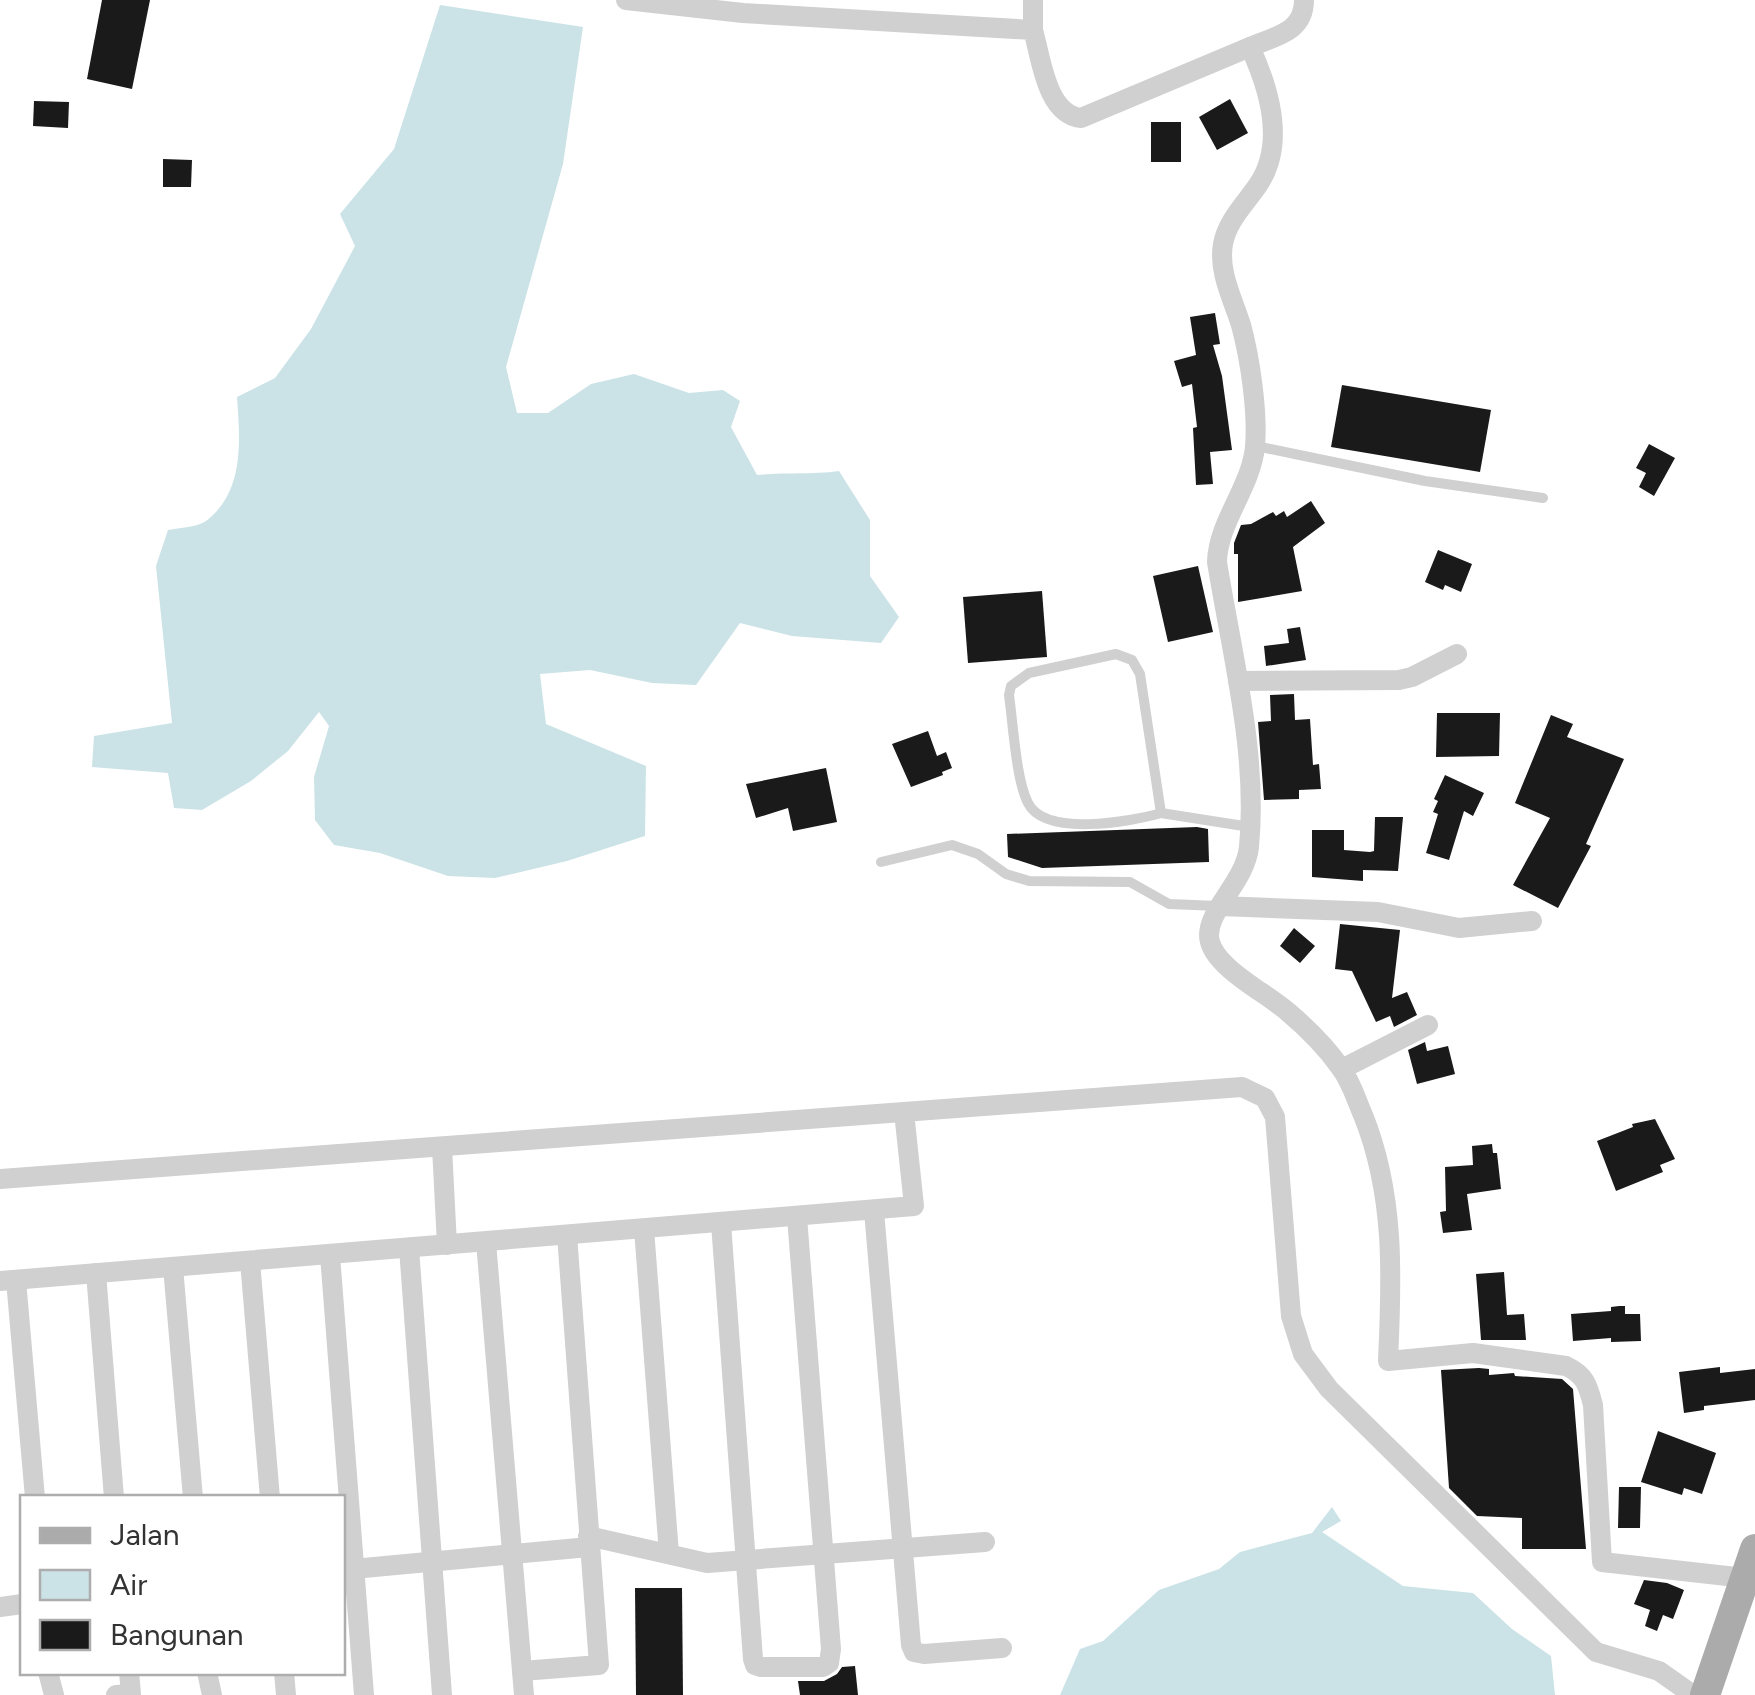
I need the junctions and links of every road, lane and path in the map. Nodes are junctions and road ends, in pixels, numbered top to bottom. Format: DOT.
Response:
graph roads {
  1 [pos="626,0"];
  2 [pos="1033,0"];
  3 [pos="1304,0"];
  4 [pos="1033,30"];
  5 [pos="1250,47"];
  6 [pos="1255,446"];
  7 [pos="1543,498"];
  8 [pos="1457,654"];
  9 [pos="1238,682"];
  10 [pos="1160,814"];
  11 [pos="1250,827"];
  12 [pos="881,862"];
  13 [pos="1220,906"];
  14 [pos="1532,921"];
  15 [pos="1428,1025"];
  16 [pos="1342,1068"];
  17 [pos="904,1112"];
  18 [pos="442,1146"];
  19 [pos="0,1179"];
  20 [pos="874,1211"];
  21 [pos="797,1217"];
  22 [pos="722,1223"];
  23 [pos="644,1229"];
  24 [pos="568,1236"];
  25 [pos="486,1242"];
  26 [pos="447,1245"];
  27 [pos="409,1248"];
  28 [pos="330,1254"];
  29 [pos="250,1261"];
  30 [pos="173,1267"];
  31 [pos="96,1273"];
  32 [pos="8,1280"];
  33 [pos="34,1495"];
  34 [pos="114,1495"];
  35 [pos="192,1495"];
  36 [pos="270,1495"];
  37 [pos="344,1495"];
  38 [pos="345,1516"];
  39 [pos="589,1542"];
  40 [pos="984,1542"];
  41 [pos="904,1548"];
  42 [pos="512,1554"];
  43 [pos="669,1554"];
  44 [pos="824,1554"];
  45 [pos="746,1560"];
  46 [pos="431,1561"];
  47 [pos="1750,1564"];
  48 [pos="348,1569"];
  49 [pos="1002,1648"];
  50 [pos="522,1671"];
  51 [pos="130,1675"];
  52 [pos="116,1695"];
  53 [pos="364,1695"];
  54 [pos="442,1695"];
  55 [pos="524,1695"];
  56 [pos="1693,1695"];
  57 [pos="1704,1695"];
  1 -- 4 [label="street"];
  2 -- 4 [label="street"];
  3 -- 5 [label="street"];
  4 -- 5 [label="street"];
  5 -- 6 [label="street"];
  6 -- 7 [label="lane"];
  6 -- 9 [label="street"];
  8 -- 9 [label="street"];
  9 -- 11 [label="street"];
  10 -- 10 [label="lane"];
  10 -- 11 [label="lane"];
  11 -- 13 [label="street"];
  12 -- 13 [label="lane"];
  13 -- 14 [label="street"];
  13 -- 16 [label="street"];
  15 -- 16 [label="street"];
  16 -- 47 [label="street"];
  17 -- 18 [label="street"];
  17 -- 20 [label="street"];
  17 -- 56 [label="street"];
  18 -- 19 [label="street"];
  18 -- 26 [label="street"];
  20 -- 21 [label="street"];
  20 -- 41 [label="street"];
  21 -- 22 [label="street"];
  21 -- 44 [label="street"];
  22 -- 23 [label="street"];
  22 -- 45 [label="street"];
  23 -- 24 [label="street"];
  23 -- 43 [label="street"];
  24 -- 25 [label="street"];
  24 -- 39 [label="street"];
  25 -- 26 [label="street"];
  25 -- 42 [label="street"];
  26 -- 27 [label="street"];
  27 -- 28 [label="street"];
  27 -- 46 [label="street"];
  28 -- 29 [label="street"];
  28 -- 37 [label="street"];
  29 -- 30 [label="street"];
  29 -- 36 [label="street"];
  30 -- 31 [label="street"];
  30 -- 35 [label="street"];
  31 -- 32 [label="street"];
  31 -- 34 [label="street"];
  32 -- 33 [label="street"];
  38 -- 48 [label="street"];
  39 -- 42 [label="street"];
  39 -- 43 [label="street"];
  39 -- 50 [label="street"];
  40 -- 41 [label="street"];
  41 -- 44 [label="street"];
  41 -- 49 [label="street"];
  42 -- 46 [label="street"];
  42 -- 50 [label="street"];
  43 -- 45 [label="street"];
  44 -- 45 [label="street"];
  44 -- 45 [label="street"];
  46 -- 48 [label="street"];
  46 -- 54 [label="street"];
  47 -- 57 [label="main road"];
  48 -- 53 [label="street"];
  50 -- 55 [label="street"];
  51 -- 52 [label="street"];
}
